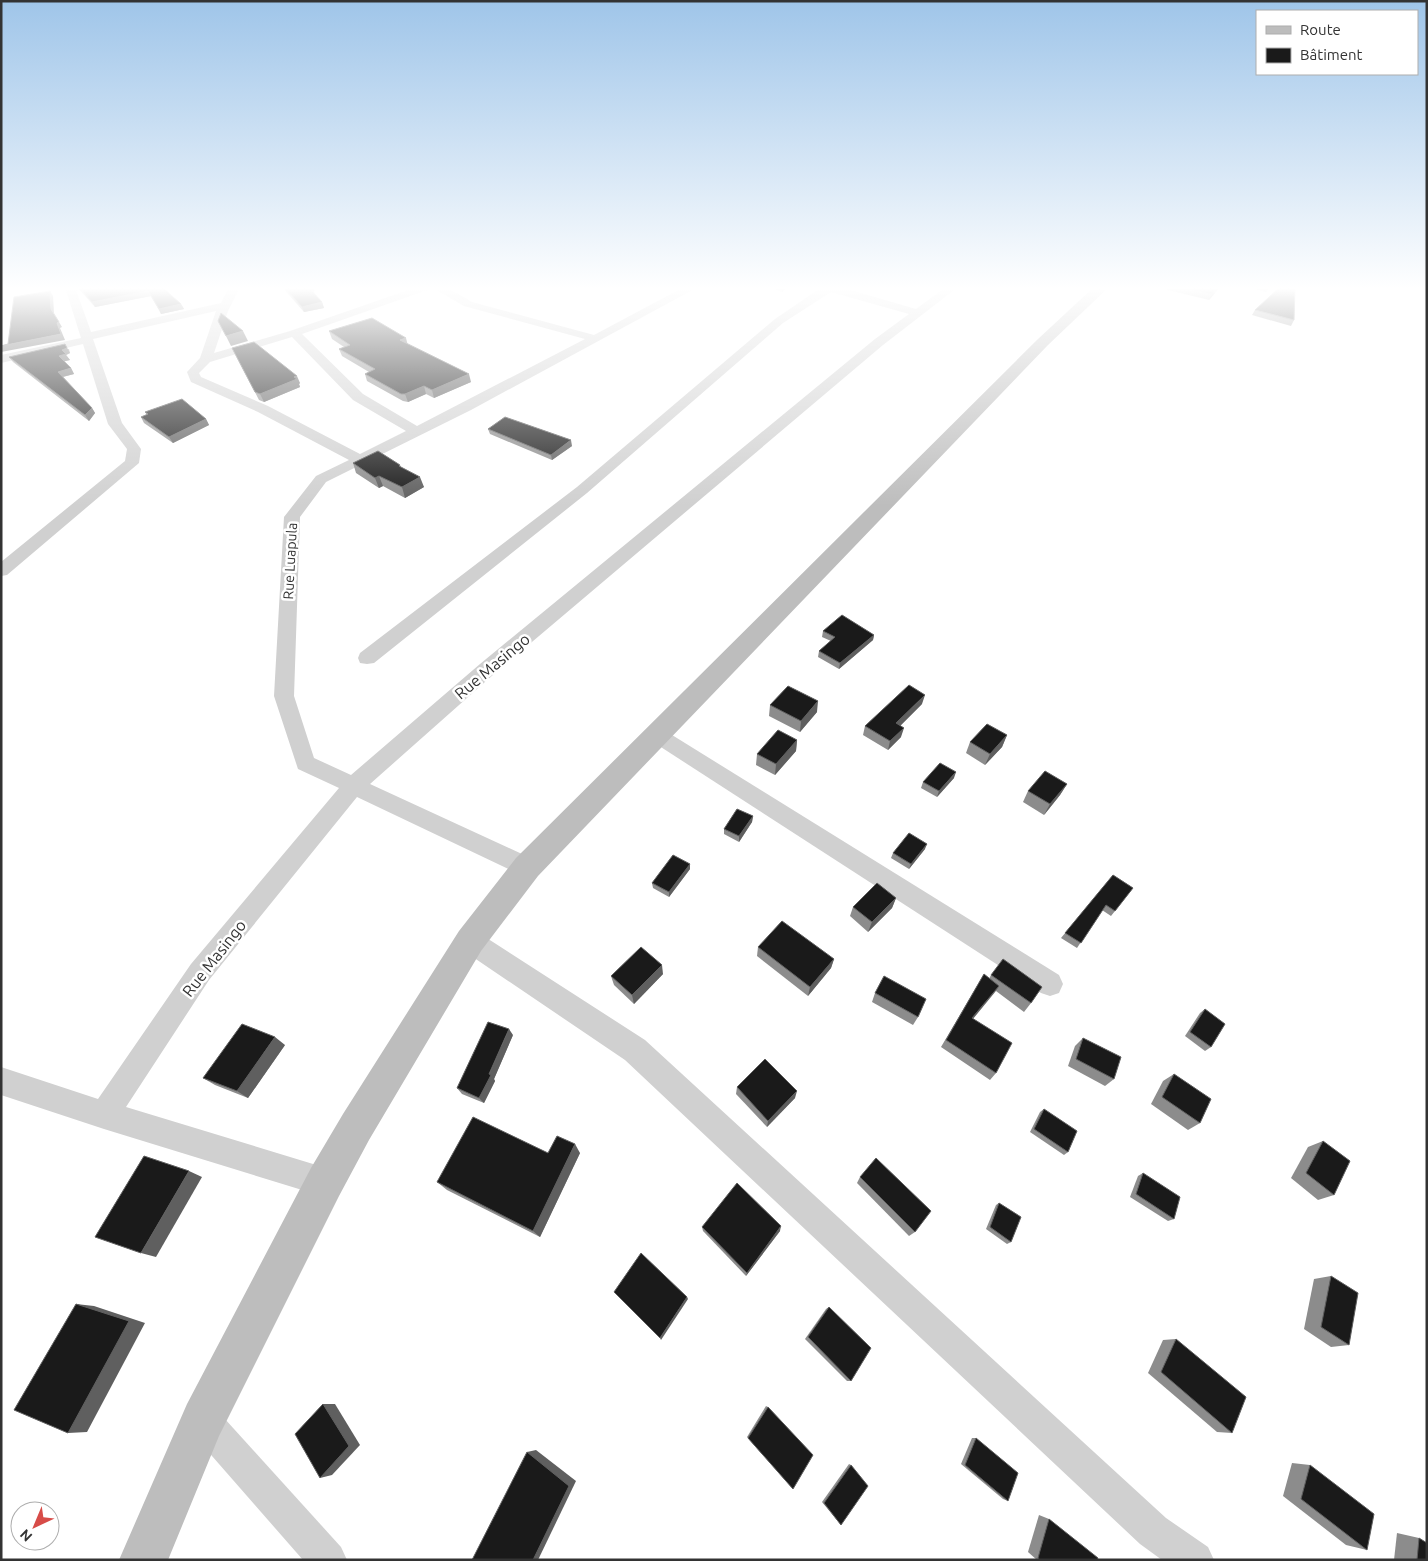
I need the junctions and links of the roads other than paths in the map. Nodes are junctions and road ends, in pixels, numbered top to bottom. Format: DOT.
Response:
graph roads {
  1 [pos="93,360"];
  2 [pos="205,360"];
  3 [pos="321,360"];
  4 [pos="552,360"];
  5 [pos="734,360"];
  6 [pos="858,360"];
  7 [pos="1025,360"];
  8 [pos="417,432"];
  9 [pos="360,460"];
  10 [pos="2,565"];
  11 [pos="367,658"];
  12 [pos="657,735"];
  13 [pos="353,786"];
  14 [pos="527,867"];
  15 [pos="470,941"];
  16 [pos="1050,984"];
  17 [pos="1,1081"];
  18 [pos="104,1115"];
  19 [pos="325,1182"];
  20 [pos="203,1420"];
  21 [pos="143,1560"];
  22 [pos="328,1560"];
  23 [pos="1195,1560"];
  1 -- 10 [label="street"];
  2 -- 9 [label="street"];
  3 -- 8 [label="street"];
  4 -- 8 [label="street, Rue Luapula"];
  5 -- 11 [label="street"];
  6 -- 13 [label="street, Rue Masingo"];
  7 -- 12 [label="main road"];
  8 -- 9 [label="street, Rue Luapula"];
  9 -- 13 [label="street, Rue Luapula"];
  12 -- 14 [label="main road"];
  12 -- 16 [label="street"];
  13 -- 14 [label="street, Rue Luapula"];
  13 -- 18 [label="street, Rue Masingo"];
  14 -- 15 [label="main road"];
  15 -- 19 [label="main road"];
  15 -- 23 [label="street"];
  17 -- 18 [label="street"];
  18 -- 19 [label="street"];
  19 -- 20 [label="main road"];
  20 -- 21 [label="main road"];
  20 -- 22 [label="street"];
}
